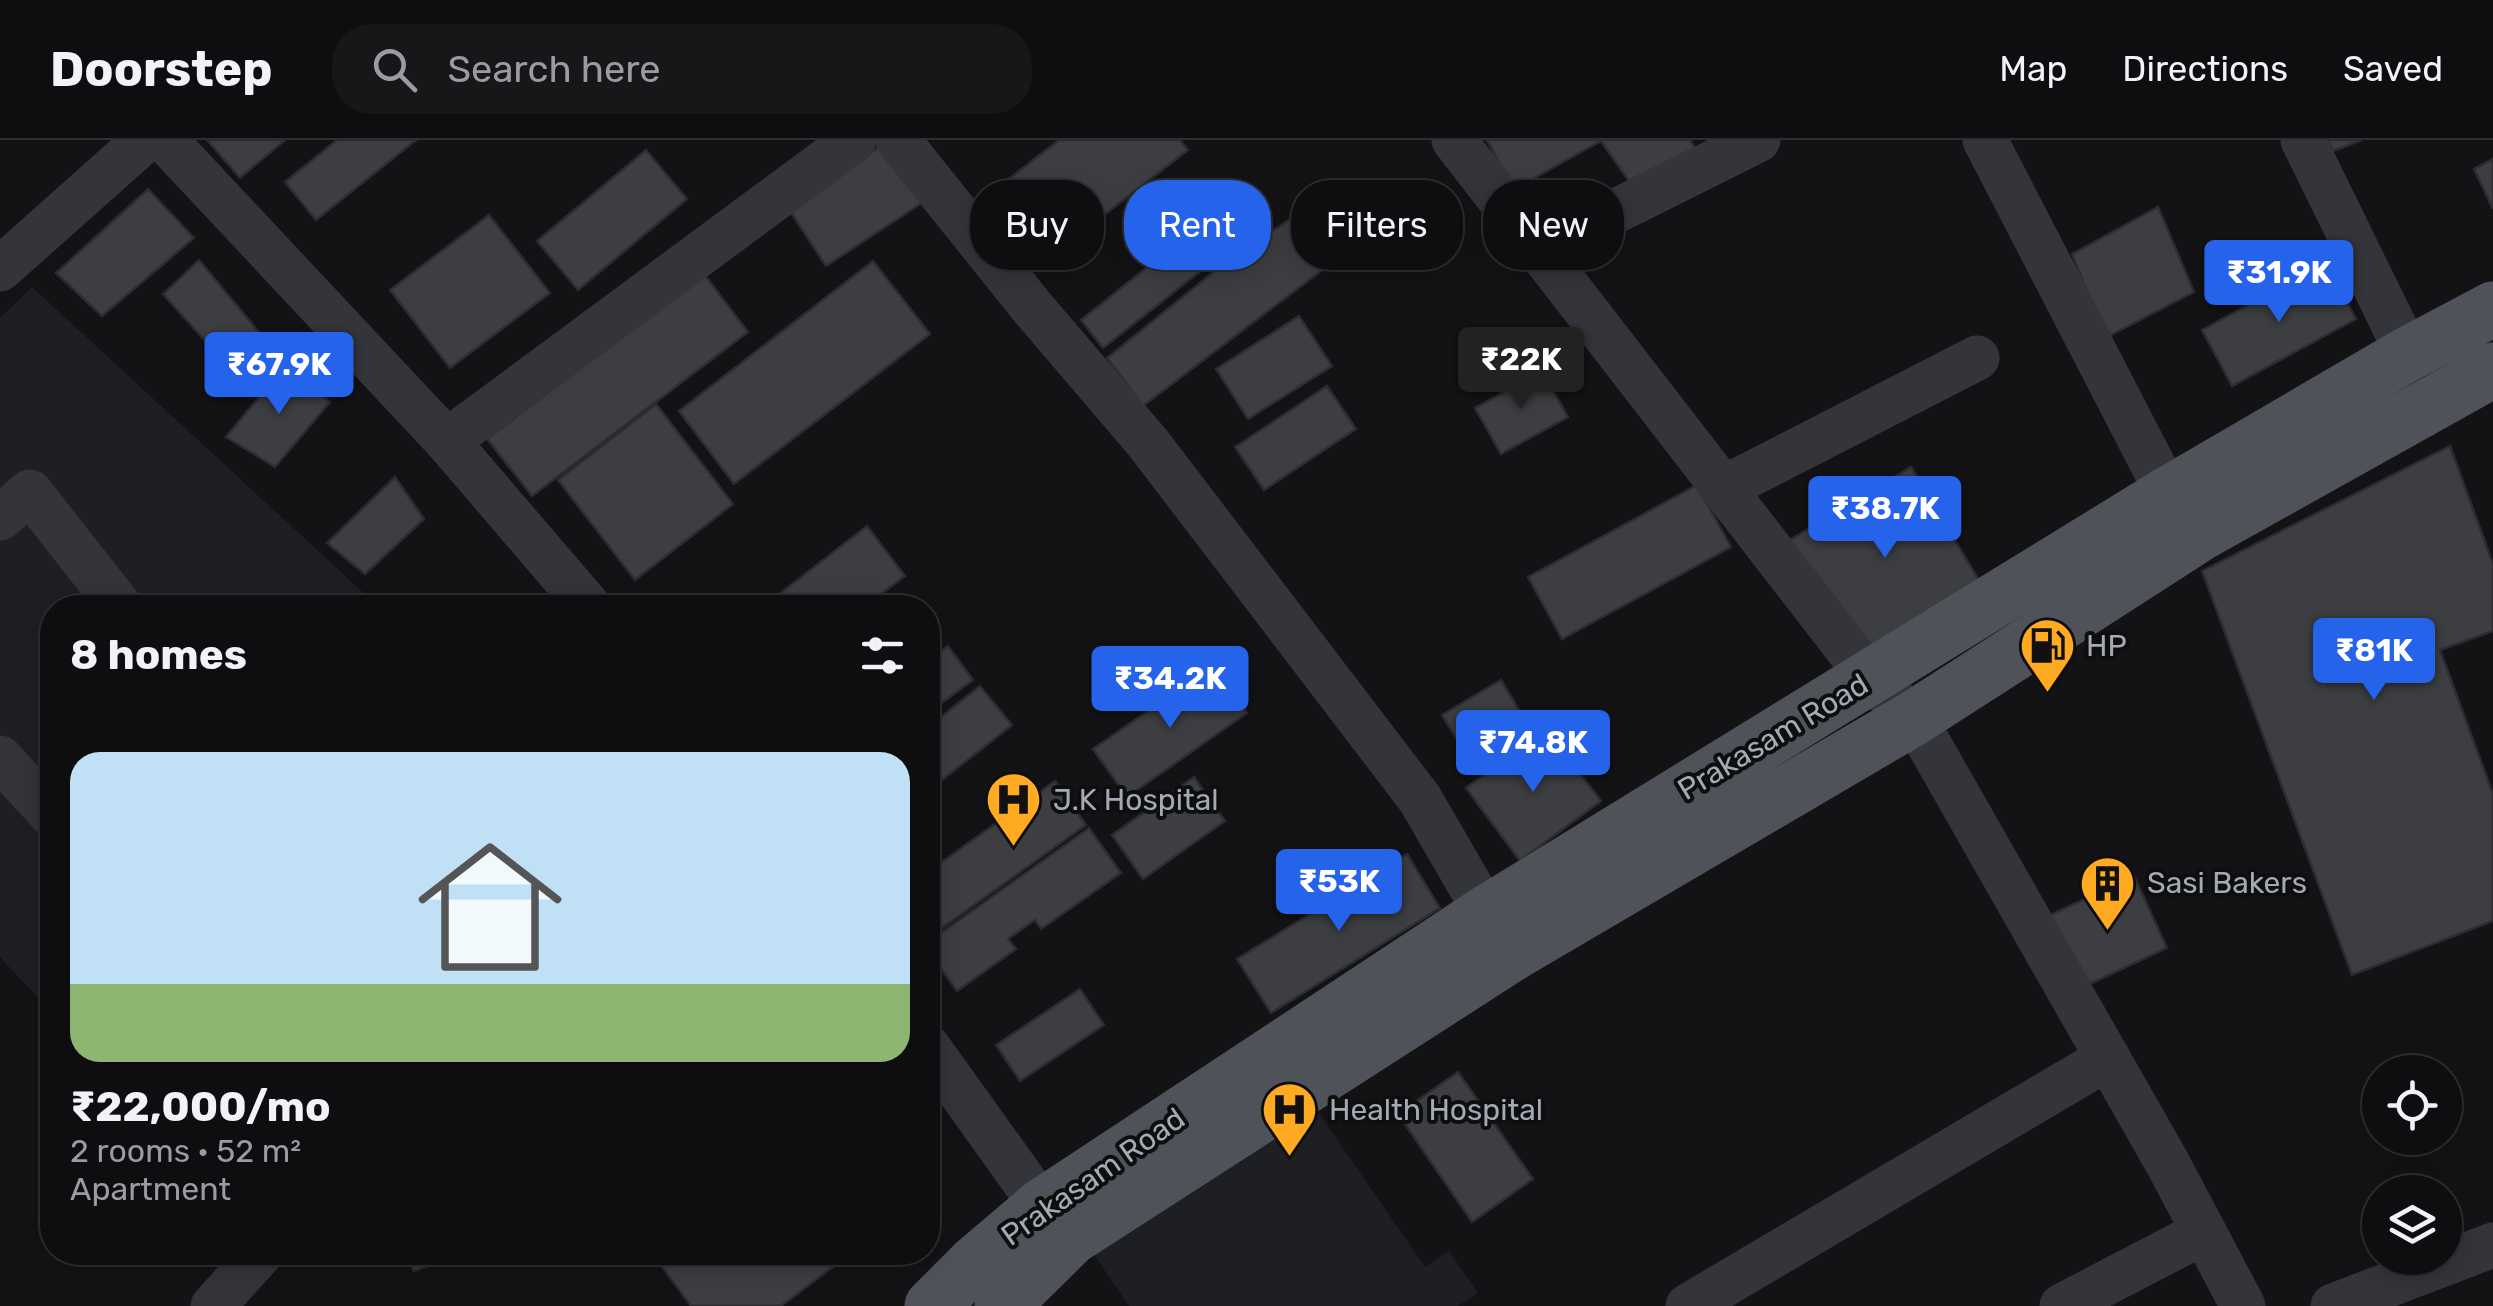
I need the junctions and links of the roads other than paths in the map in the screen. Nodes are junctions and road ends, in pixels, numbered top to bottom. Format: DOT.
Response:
graph roads {
  1 [pos="145,140"];
  2 [pos="165,140"];
  3 [pos="854,140"];
  4 [pos="898,140"];
  5 [pos="1454,140"];
  6 [pos="1758,140"];
  7 [pos="1985,140"];
  8 [pos="2303,140"];
  9 [pos="1485,180"];
  10 [pos="1624,207"];
  11 [pos="0,269"];
  12 [pos="1554,270"];
  13 [pos="2493,309"];
  14 [pos="2408,354"];
  15 [pos="1977,358"];
  16 [pos="2493,370"];
  17 [pos="448,441"];
  18 [pos="1724,488"];
  19 [pos="2168,494"];
  20 [pos="0,518"];
  21 [pos="111,595"];
  22 [pos="579,595"];
  23 [pos="1870,678"];
  24 [pos="1914,718"];
  25 [pos="0,758"];
  26 [pos="40,803"];
  27 [pos="1486,913"];
  28 [pos="2108,1058"];
  29 [pos="940,1064"];
  30 [pos="1042,1206"];
  31 [pos="2202,1233"];
  32 [pos="2493,1245"];
  33 [pos="250,1265"];
  34 [pos="213,1306"];
  35 [pos="932,1306"];
  36 [pos="1002,1306"];
  37 [pos="1688,1306"];
  38 [pos="2062,1306"];
  39 [pos="2243,1306"];
  40 [pos="2333,1306"];
  1 -- 11 [label="street"];
  2 -- 17 [label="street"];
  3 -- 17 [label="street"];
  4 -- 27 [label="street"];
  5 -- 9 [label="street"];
  6 -- 10 [label="street"];
  7 -- 19 [label="street"];
  8 -- 14 [label="street"];
  12 -- 18 [label="street"];
  13 -- 14 [label="main road, Prakasam Road"];
  14 -- 19 [label="main road, Prakasam Road"];
  15 -- 18 [label="street"];
  16 -- 24 [label="main road, Prakasam Road"];
  17 -- 22 [label="street"];
  18 -- 23 [label="street"];
  19 -- 23 [label="main road, Prakasam Road"];
  20 -- 21 [label="street"];
  23 -- 24 [label="street"];
  23 -- 27 [label="main road, Prakasam Road"];
  24 -- 28 [label="street"];
  24 -- 36 [label="main road, Prakasam Road"];
  25 -- 26 [label="street"];
  27 -- 30 [label="main road, Prakasam Road"];
  28 -- 31 [label="street"];
  28 -- 37 [label="street"];
  29 -- 30 [label="street"];
  30 -- 35 [label="main road, Prakasam Road"];
  31 -- 38 [label="street"];
  31 -- 39 [label="street"];
  32 -- 40 [label="street"];
  33 -- 34 [label="street"];
}
